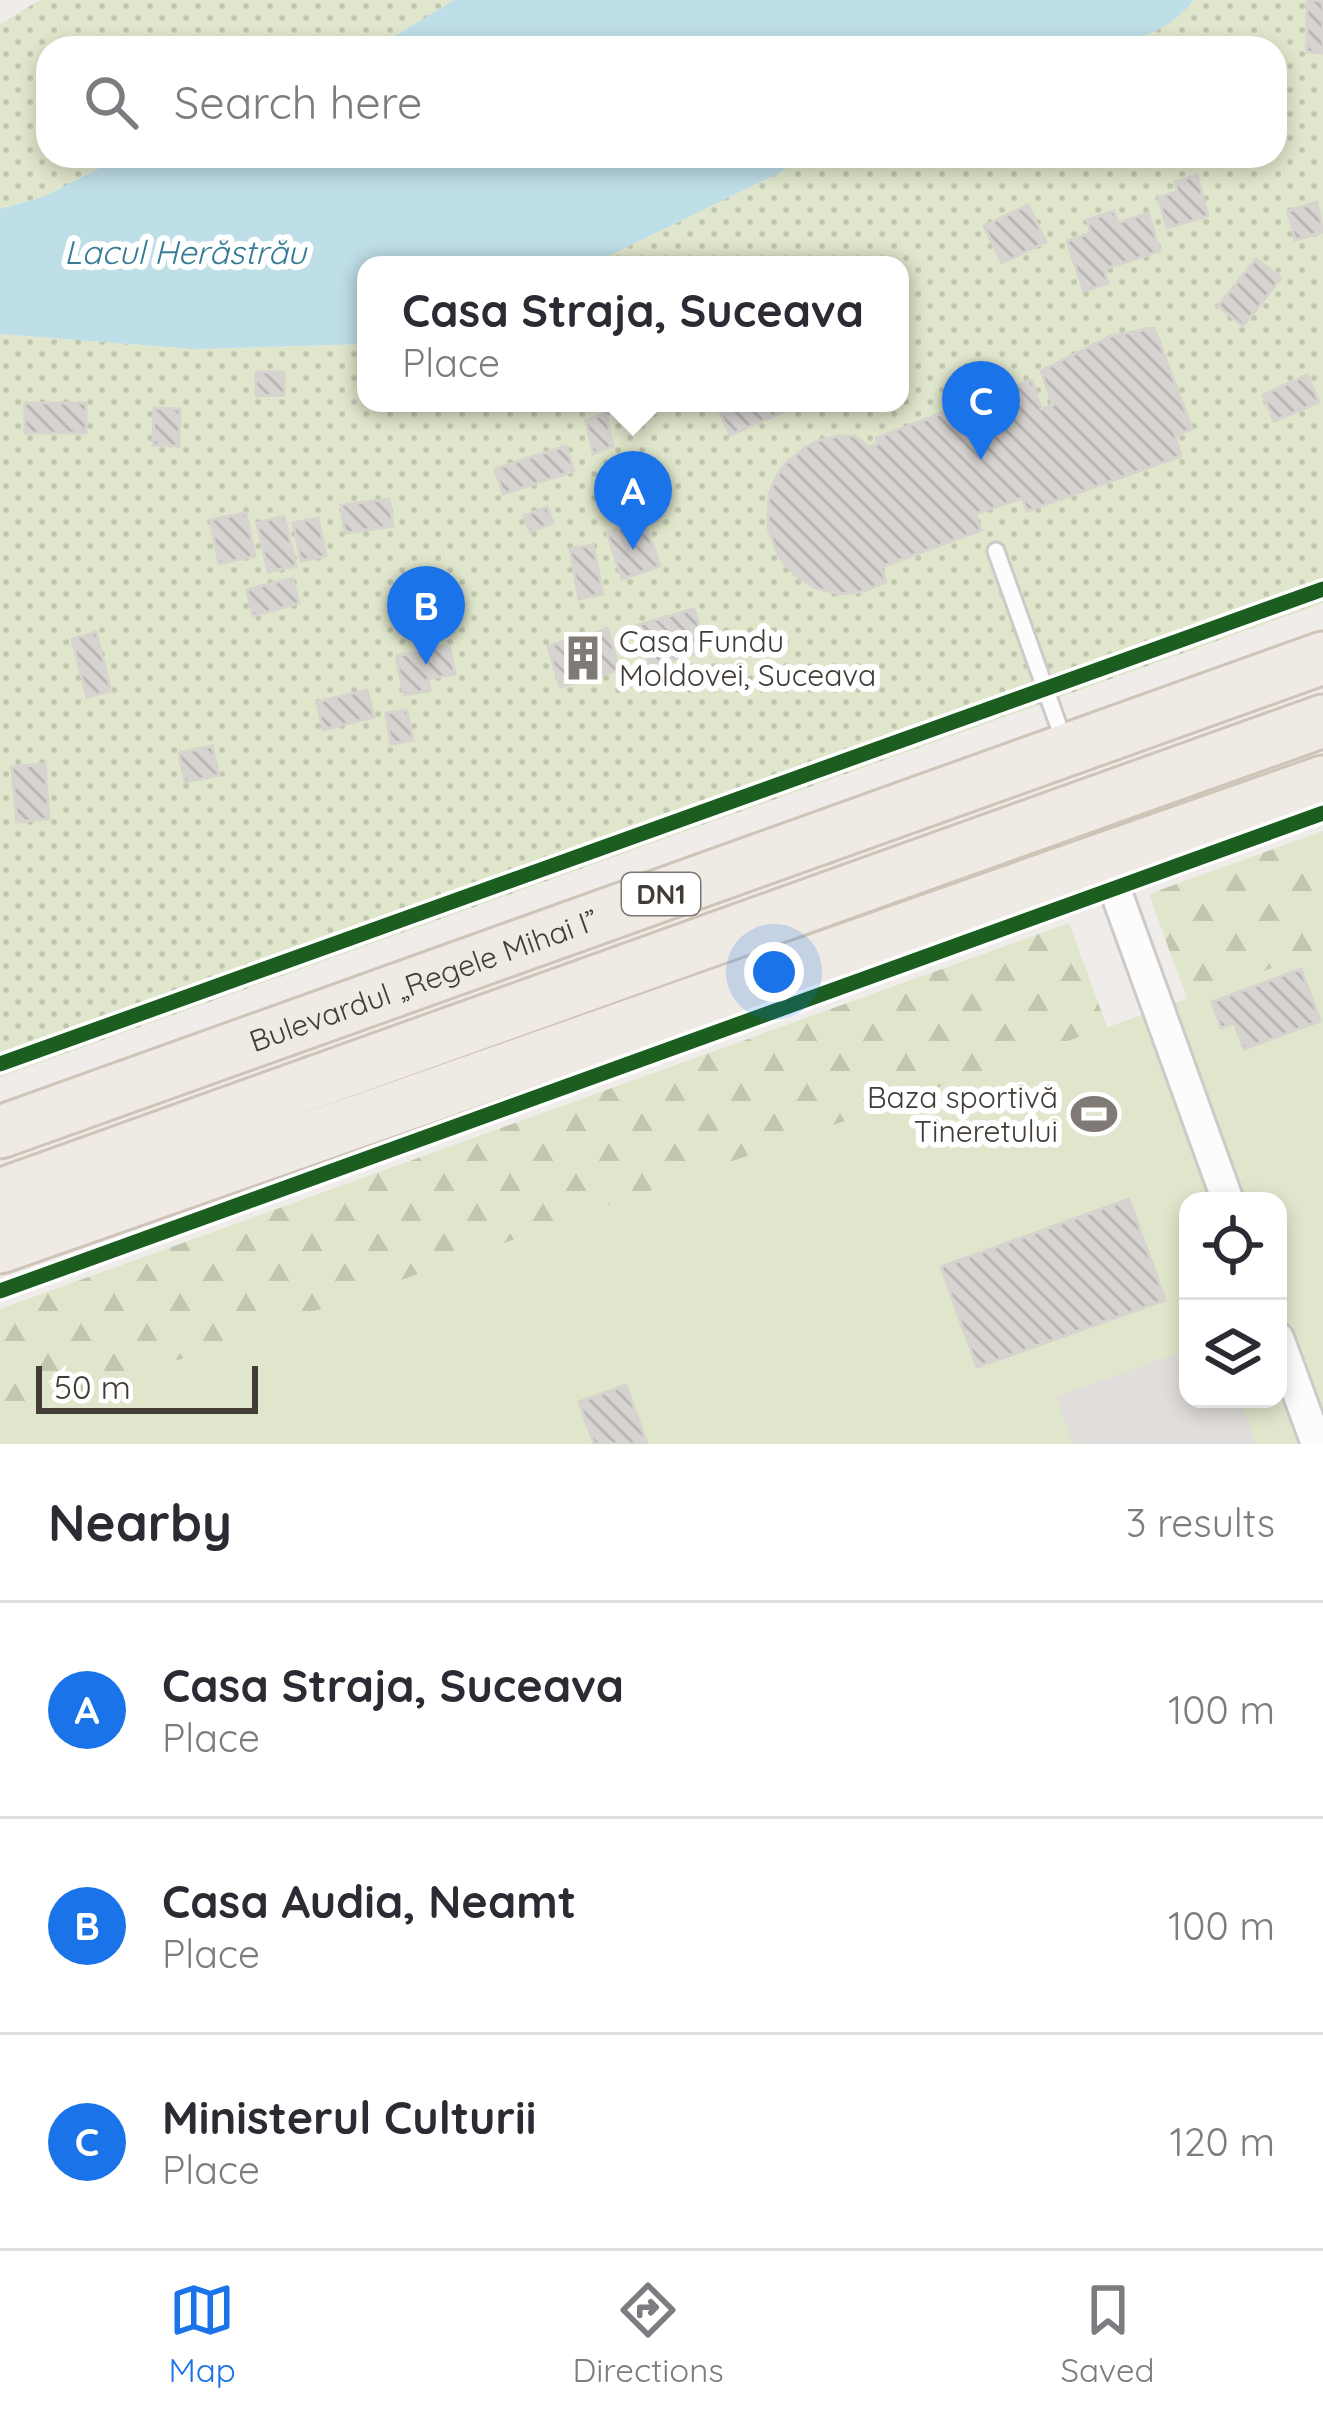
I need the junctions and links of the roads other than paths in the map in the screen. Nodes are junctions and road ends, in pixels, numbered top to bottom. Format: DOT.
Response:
graph roads {
  1 [pos="996,551"];
  2 [pos="1323,658"];
  3 [pos="1323,721"];
  4 [pos="1067,749"];
  5 [pos="1323,782"];
  6 [pos="1105,859"];
  7 [pos="0,1132"];
  8 [pos="1225,1192"];
  9 [pos="0,1195"];
  10 [pos="0,1247"];
  11 [pos="1287,1362"];
  12 [pos="1316,1444"];
  1 -- 4 [label="lane"];
  2 -- 4 [label="main road, Bulevardul „Regele Mihai I” / DN1"];
  3 -- 9 [label="main road, Bulevardul „Regele Mihai I” / DN1"];
  4 -- 7 [label="main road, Bulevardul „Regele Mihai I” / DN1"];
  5 -- 6 [label="main road"];
  6 -- 8 [label="street"];
  6 -- 10 [label="main road"];
  11 -- 12 [label="street"];
}
